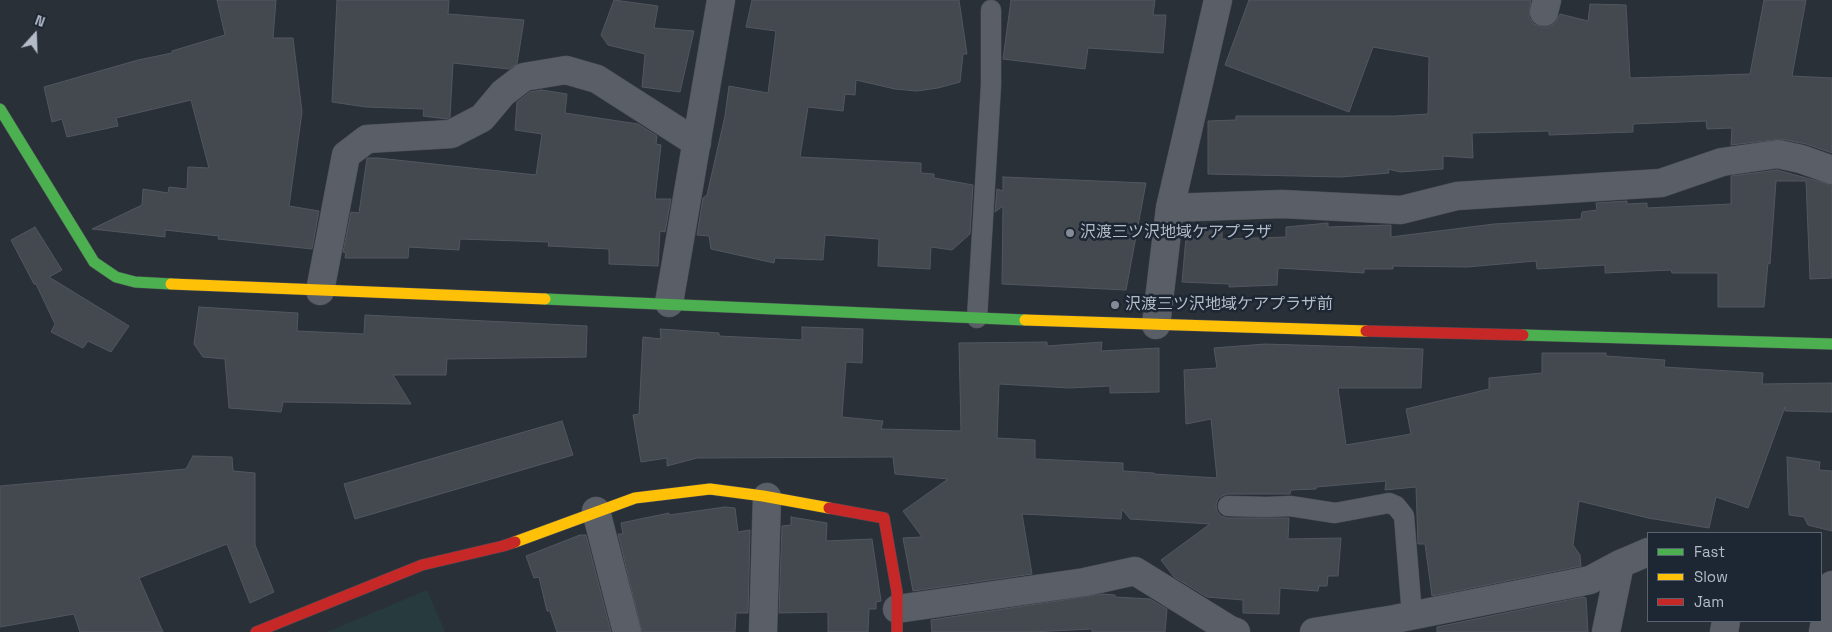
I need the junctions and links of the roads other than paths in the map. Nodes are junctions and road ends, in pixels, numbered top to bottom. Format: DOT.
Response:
graph roads {
  1 [pos="722,0"];
  2 [pos="1218,0"];
  3 [pos="991,10"];
  4 [pos="0,109"];
  5 [pos="697,143"];
  6 [pos="1832,170"];
  7 [pos="1170,208"];
  8 [pos="320,291"];
  9 [pos="669,303"];
  10 [pos="976,318"];
  11 [pos="1156,325"];
  12 [pos="1832,344"];
  13 [pos="767,497"];
  14 [pos="1228,506"];
  15 [pos="596,511"];
  16 [pos="1647,552"];
  17 [pos="1620,564"];
  18 [pos="1832,585"];
  19 [pos="897,620"];
  20 [pos="1401,622"];
  21 [pos="256,632"];
  22 [pos="627,632"];
  23 [pos="763,632"];
  24 [pos="1236,632"];
  25 [pos="1314,632"];
  26 [pos="1606,632"];
  27 [pos="1823,632"];
  1 -- 5 [label="street"];
  2 -- 7 [label="street"];
  3 -- 10 [label="lane"];
  4 -- 8 [label="street"];
  5 -- 8 [label="street"];
  5 -- 9 [label="street"];
  6 -- 7 [label="street"];
  7 -- 11 [label="street"];
  8 -- 9 [label="street"];
  9 -- 10 [label="street"];
  10 -- 11 [label="street"];
  11 -- 12 [label="street"];
  13 -- 15 [label="street"];
  13 -- 19 [label="street"];
  13 -- 23 [label="street"];
  14 -- 20 [label="lane"];
  15 -- 21 [label="street"];
  15 -- 22 [label="street"];
  16 -- 17 [label="street"];
  17 -- 20 [label="street"];
  17 -- 26 [label="street"];
  18 -- 27 [label="street"];
  19 -- 24 [label="street"];
  20 -- 25 [label="street"];
}
